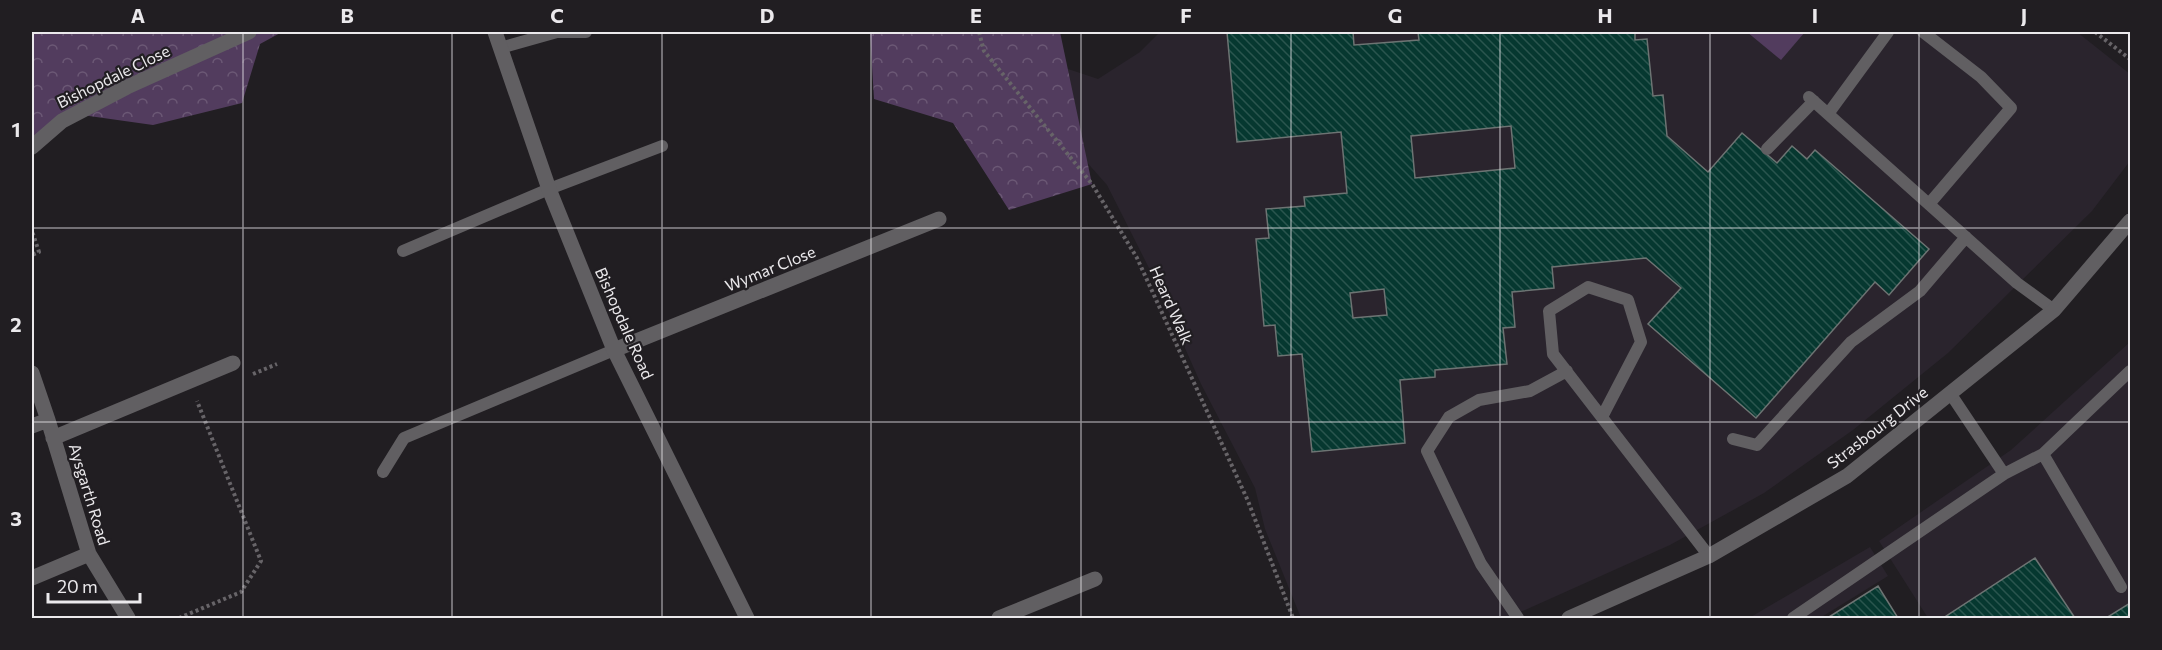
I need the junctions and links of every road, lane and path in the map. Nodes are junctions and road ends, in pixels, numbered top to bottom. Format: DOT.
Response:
graph roads {
  1 [pos="249,32"];
  2 [pos="495,32"];
  3 [pos="586,32"];
  4 [pos="979,32"];
  5 [pos="1888,32"];
  6 [pos="1923,32"];
  7 [pos="2095,32"];
  8 [pos="500,48"];
  9 [pos="2130,59"];
  10 [pos="1828,114"];
  11 [pos="662,146"];
  12 [pos="32,147"];
  13 [pos="1767,149"];
  14 [pos="549,189"];
  15 [pos="1929,204"];
  16 [pos="939,219"];
  17 [pos="2130,221"];
  18 [pos="32,235"];
  19 [pos="1966,237"];
  20 [pos="403,251"];
  21 [pos="32,255"];
  22 [pos="2054,310"];
  23 [pos="614,350"];
  24 [pos="233,363"];
  25 [pos="1567,371"];
  26 [pos="2130,371"];
  27 [pos="32,373"];
  28 [pos="1950,393"];
  29 [pos="195,397"];
  30 [pos="1602,417"];
  31 [pos="48,420"];
  32 [pos="32,426"];
  33 [pos="53,438"];
  34 [pos="1733,439"];
  35 [pos="2043,454"];
  36 [pos="383,472"];
  37 [pos="2004,474"];
  38 [pos="89,554"];
  39 [pos="1709,556"];
  40 [pos="32,578"];
  41 [pos="1095,579"];
  42 [pos="2121,587"];
  43 [pos="128,618"];
  44 [pos="179,618"];
  45 [pos="747,618"];
  46 [pos="999,618"];
  47 [pos="1293,618"];
  48 [pos="1518,618"];
  49 [pos="1569,618"];
  50 [pos="1794,618"];
  1 -- 12 [label="street, Bishopdale Close"];
  2 -- 8 [label="street, Bishopdale Road"];
  3 -- 8 [label="lane"];
  4 -- 47 [label="path, Heard Walk"];
  5 -- 10 [label="lane"];
  6 -- 15 [label="lane"];
  7 -- 9 [label="path"];
  8 -- 14 [label="street, Bishopdale Road"];
  10 -- 13 [label="lane"];
  10 -- 15 [label="lane"];
  11 -- 14 [label="lane"];
  14 -- 20 [label="lane"];
  14 -- 23 [label="street, Bishopdale Road"];
  15 -- 19 [label="lane"];
  16 -- 23 [label="street, Wymar Close"];
  17 -- 22 [label="street, Strasbourg Drive"];
  18 -- 21 [label="path"];
  19 -- 22 [label="lane"];
  19 -- 34 [label="lane"];
  22 -- 28 [label="street, Strasbourg Drive"];
  23 -- 36 [label="lane"];
  23 -- 45 [label="street, Bishopdale Road"];
  24 -- 33 [label="street"];
  25 -- 30 [label="lane"];
  25 -- 30 [label="lane"];
  25 -- 48 [label="lane"];
  26 -- 35 [label="lane"];
  27 -- 31 [label="street, Aysgarth Road"];
  28 -- 37 [label="lane"];
  28 -- 39 [label="street, Strasbourg Drive"];
  29 -- 44 [label="path"];
  30 -- 39 [label="lane"];
  31 -- 32 [label="street"];
  31 -- 33 [label="street, Aysgarth Road"];
  33 -- 38 [label="street, Aysgarth Road"];
  35 -- 37 [label="lane"];
  35 -- 42 [label="lane"];
  37 -- 50 [label="lane"];
  38 -- 40 [label="street"];
  38 -- 43 [label="street, Aysgarth Road"];
  39 -- 49 [label="street, Strasbourg Drive"];
  41 -- 46 [label="street"];
}
